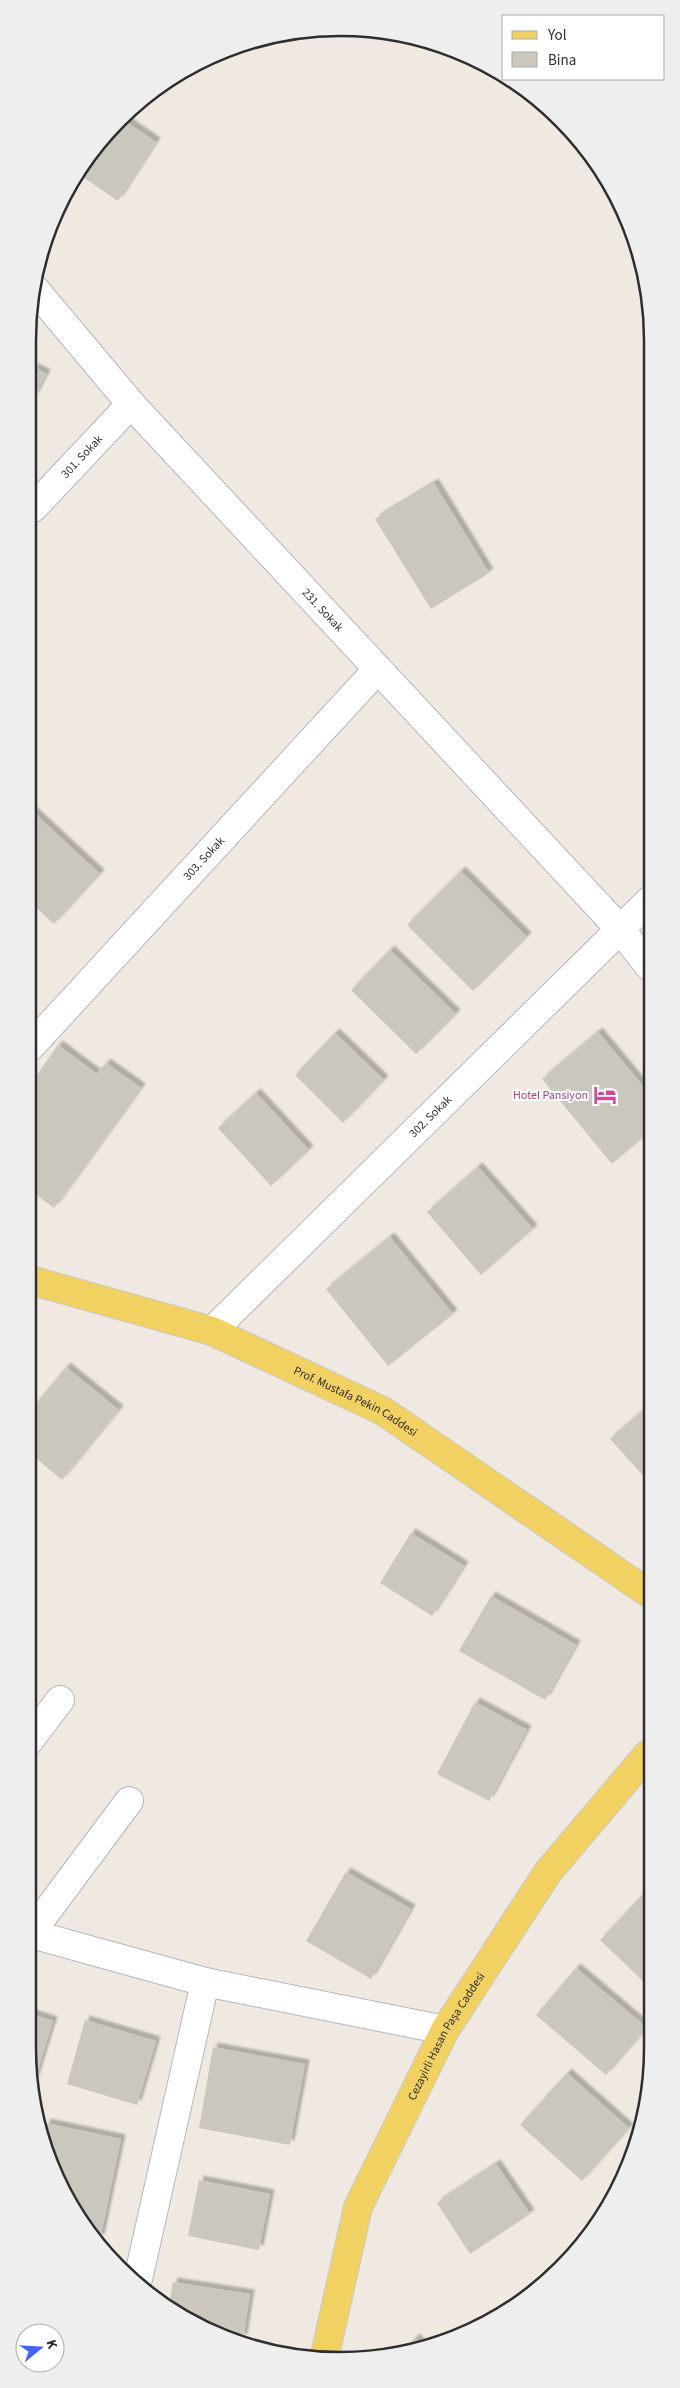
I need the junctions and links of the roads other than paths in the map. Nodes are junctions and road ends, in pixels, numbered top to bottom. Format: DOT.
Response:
graph roads {
  1 [pos="40,295"];
  2 [pos="131,404"];
  3 [pos="36,505"];
  4 [pos="377,670"];
  5 [pos="644,905"];
  6 [pos="619,928"];
  7 [pos="644,960"];
  8 [pos="36,1041"];
  9 [pos="36,1286"];
  10 [pos="212,1331"];
  11 [pos="644,1589"];
  12 [pos="60,1700"];
  13 [pos="36,1731"];
  14 [pos="644,1759"];
  15 [pos="129,1801"];
  16 [pos="36,1925"];
  17 [pos="36,1936"];
  18 [pos="205,1982"];
  19 [pos="445,2030"];
  20 [pos="139,2275"];
  21 [pos="326,2351"];
  1 -- 2 [label="street, 231. Sokak"];
  2 -- 3 [label="street, 301. Sokak"];
  2 -- 4 [label="street, 231. Sokak"];
  4 -- 6 [label="street, 231. Sokak"];
  4 -- 8 [label="street, 303. Sokak"];
  5 -- 6 [label="street, 302. Sokak"];
  6 -- 7 [label="street, 231. Sokak"];
  6 -- 10 [label="street, 302. Sokak"];
  9 -- 10 [label="main road, Prof. Mustafa Pekin Caddesi"];
  10 -- 11 [label="main road, Prof. Mustafa Pekin Caddesi"];
  12 -- 13 [label="street"];
  14 -- 19 [label="main road, Cezayirli Hasan Paşa Caddesi"];
  15 -- 16 [label="street"];
  17 -- 18 [label="street"];
  18 -- 19 [label="street"];
  18 -- 20 [label="street"];
  19 -- 21 [label="main road, Cezayirli Hasan Paşa Caddesi"];
}
